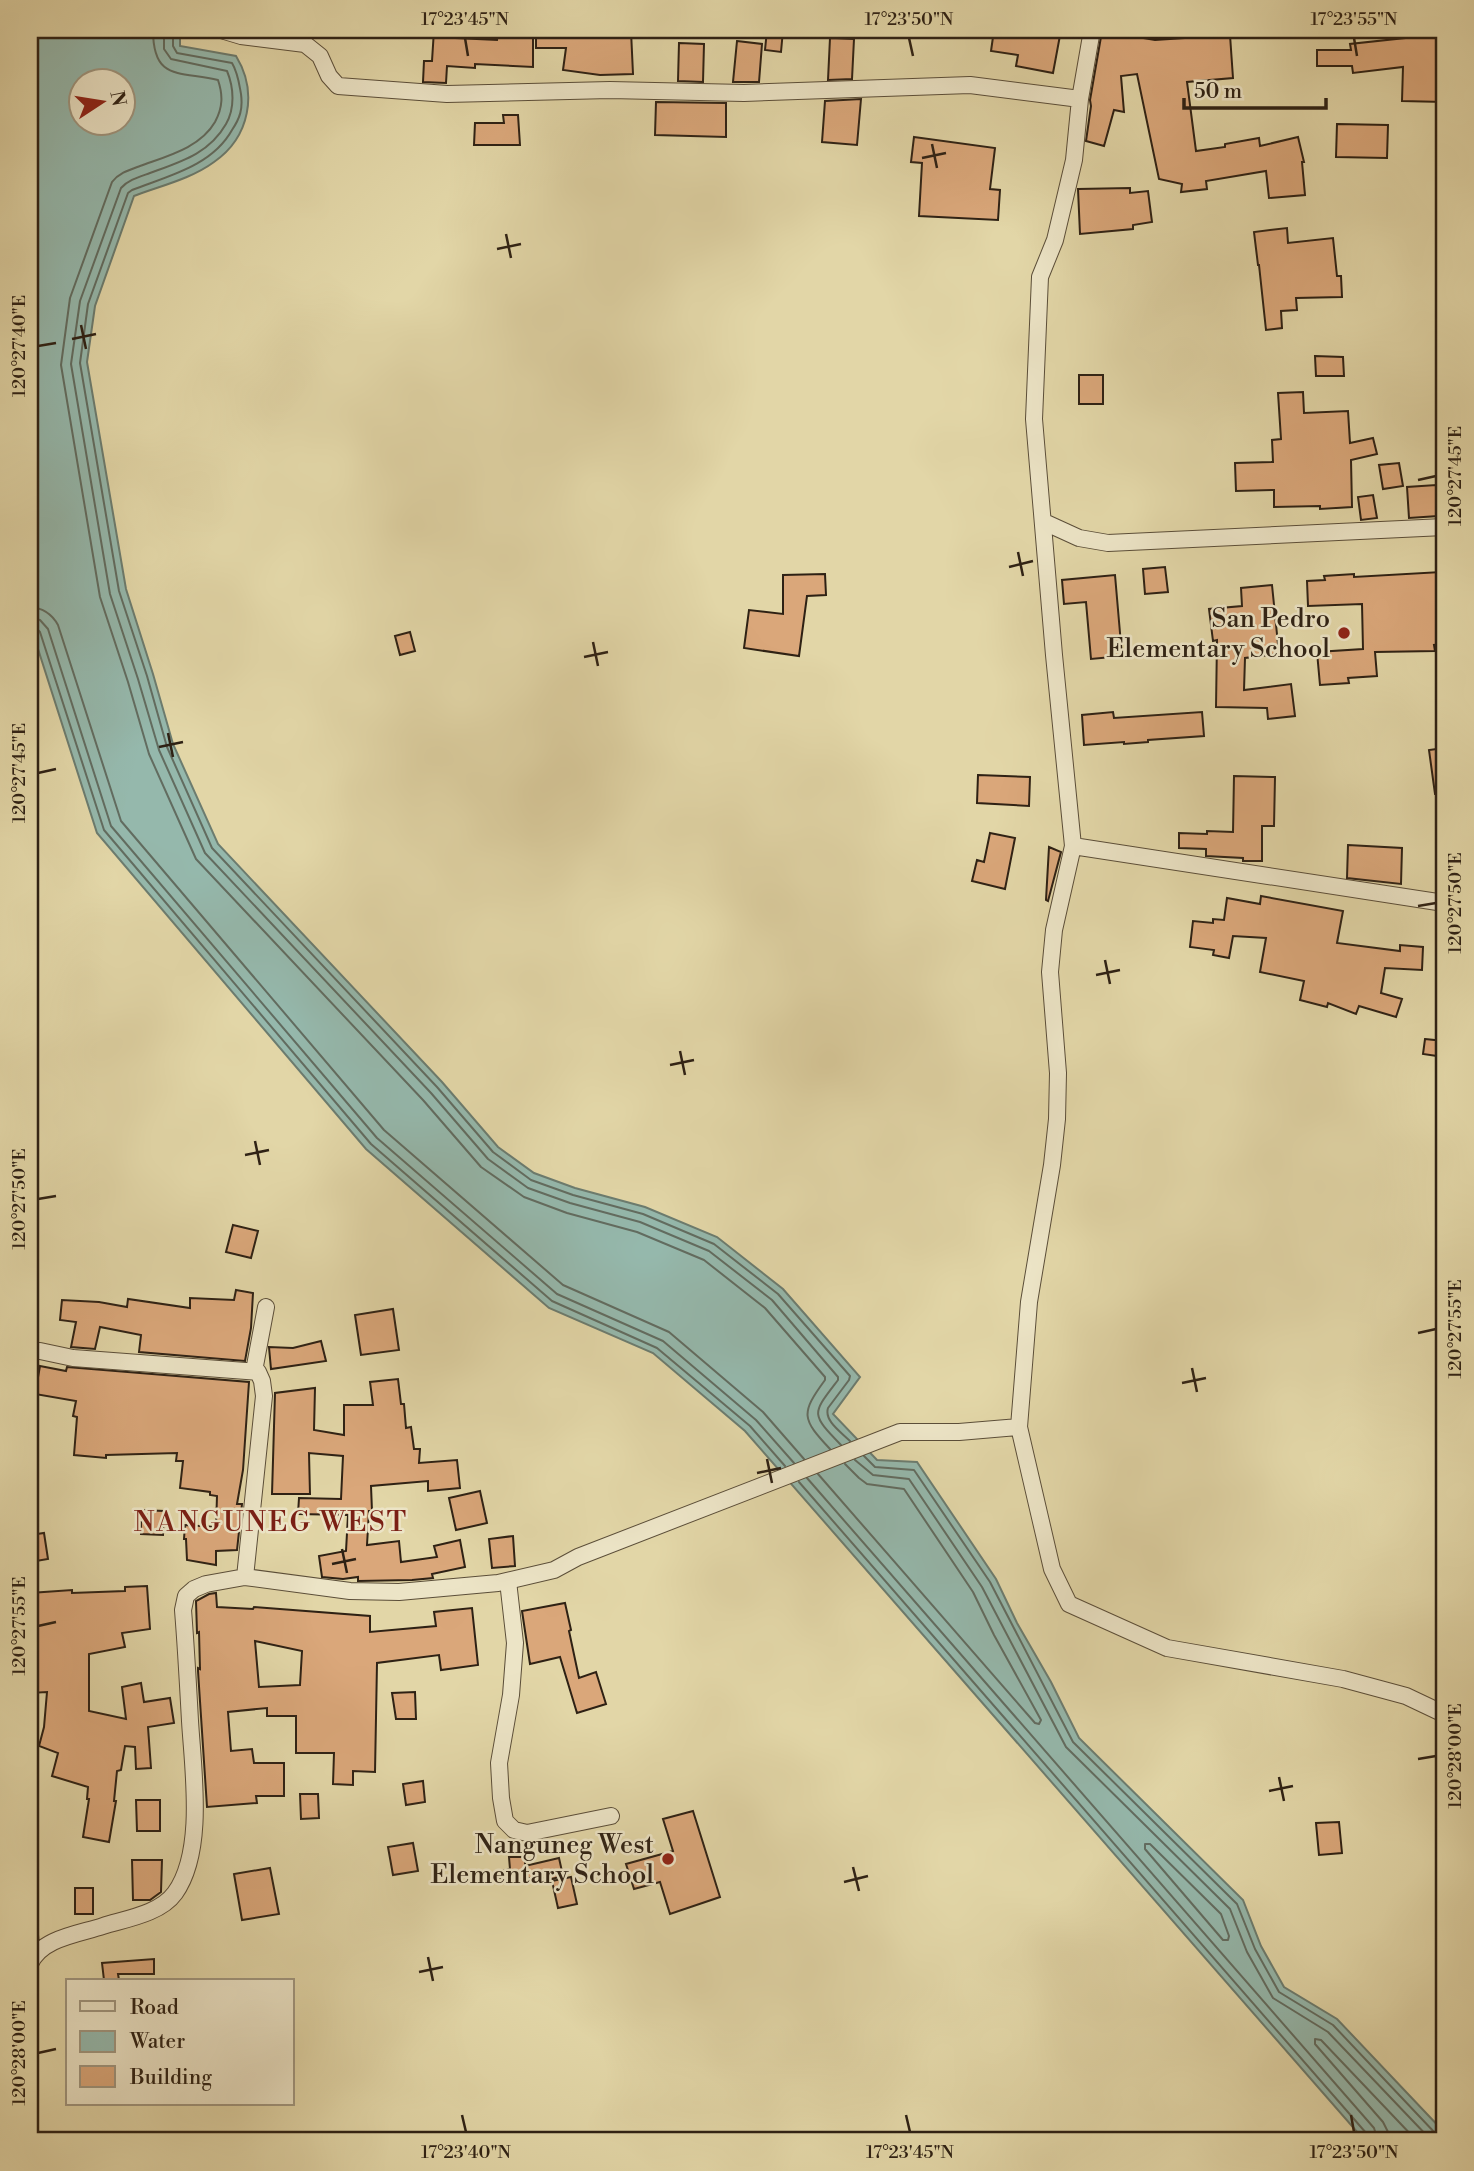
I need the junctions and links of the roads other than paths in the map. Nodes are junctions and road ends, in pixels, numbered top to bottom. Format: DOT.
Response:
graph roads {
  1 [pos="221,30"];
  2 [pos="1092,30"];
  3 [pos="1080,99"];
  4 [pos="1044,522"];
  5 [pos="1444,527"];
  6 [pos="1073,846"];
  7 [pos="1444,903"];
  8 [pos="266,1307"];
  9 [pos="40,1351"];
  10 [pos="254,1371"];
  11 [pos="1019,1427"];
  12 [pos="245,1577"];
  13 [pos="509,1581"];
  14 [pos="1444,1714"];
  15 [pos="611,1816"];
  16 [pos="30,1934"];
  17 [pos="31,1962"];
  1 -- 3 [label="street"];
  2 -- 3 [label="street"];
  3 -- 4 [label="street"];
  4 -- 5 [label="street"];
  4 -- 6 [label="street"];
  6 -- 7 [label="street"];
  6 -- 11 [label="street"];
  8 -- 10 [label="street"];
  9 -- 10 [label="street"];
  10 -- 12 [label="street"];
  11 -- 13 [label="street"];
  11 -- 14 [label="street"];
  12 -- 13 [label="street"];
  12 -- 17 [label="street"];
  13 -- 15 [label="street"];
  16 -- 17 [label="street"];
}
